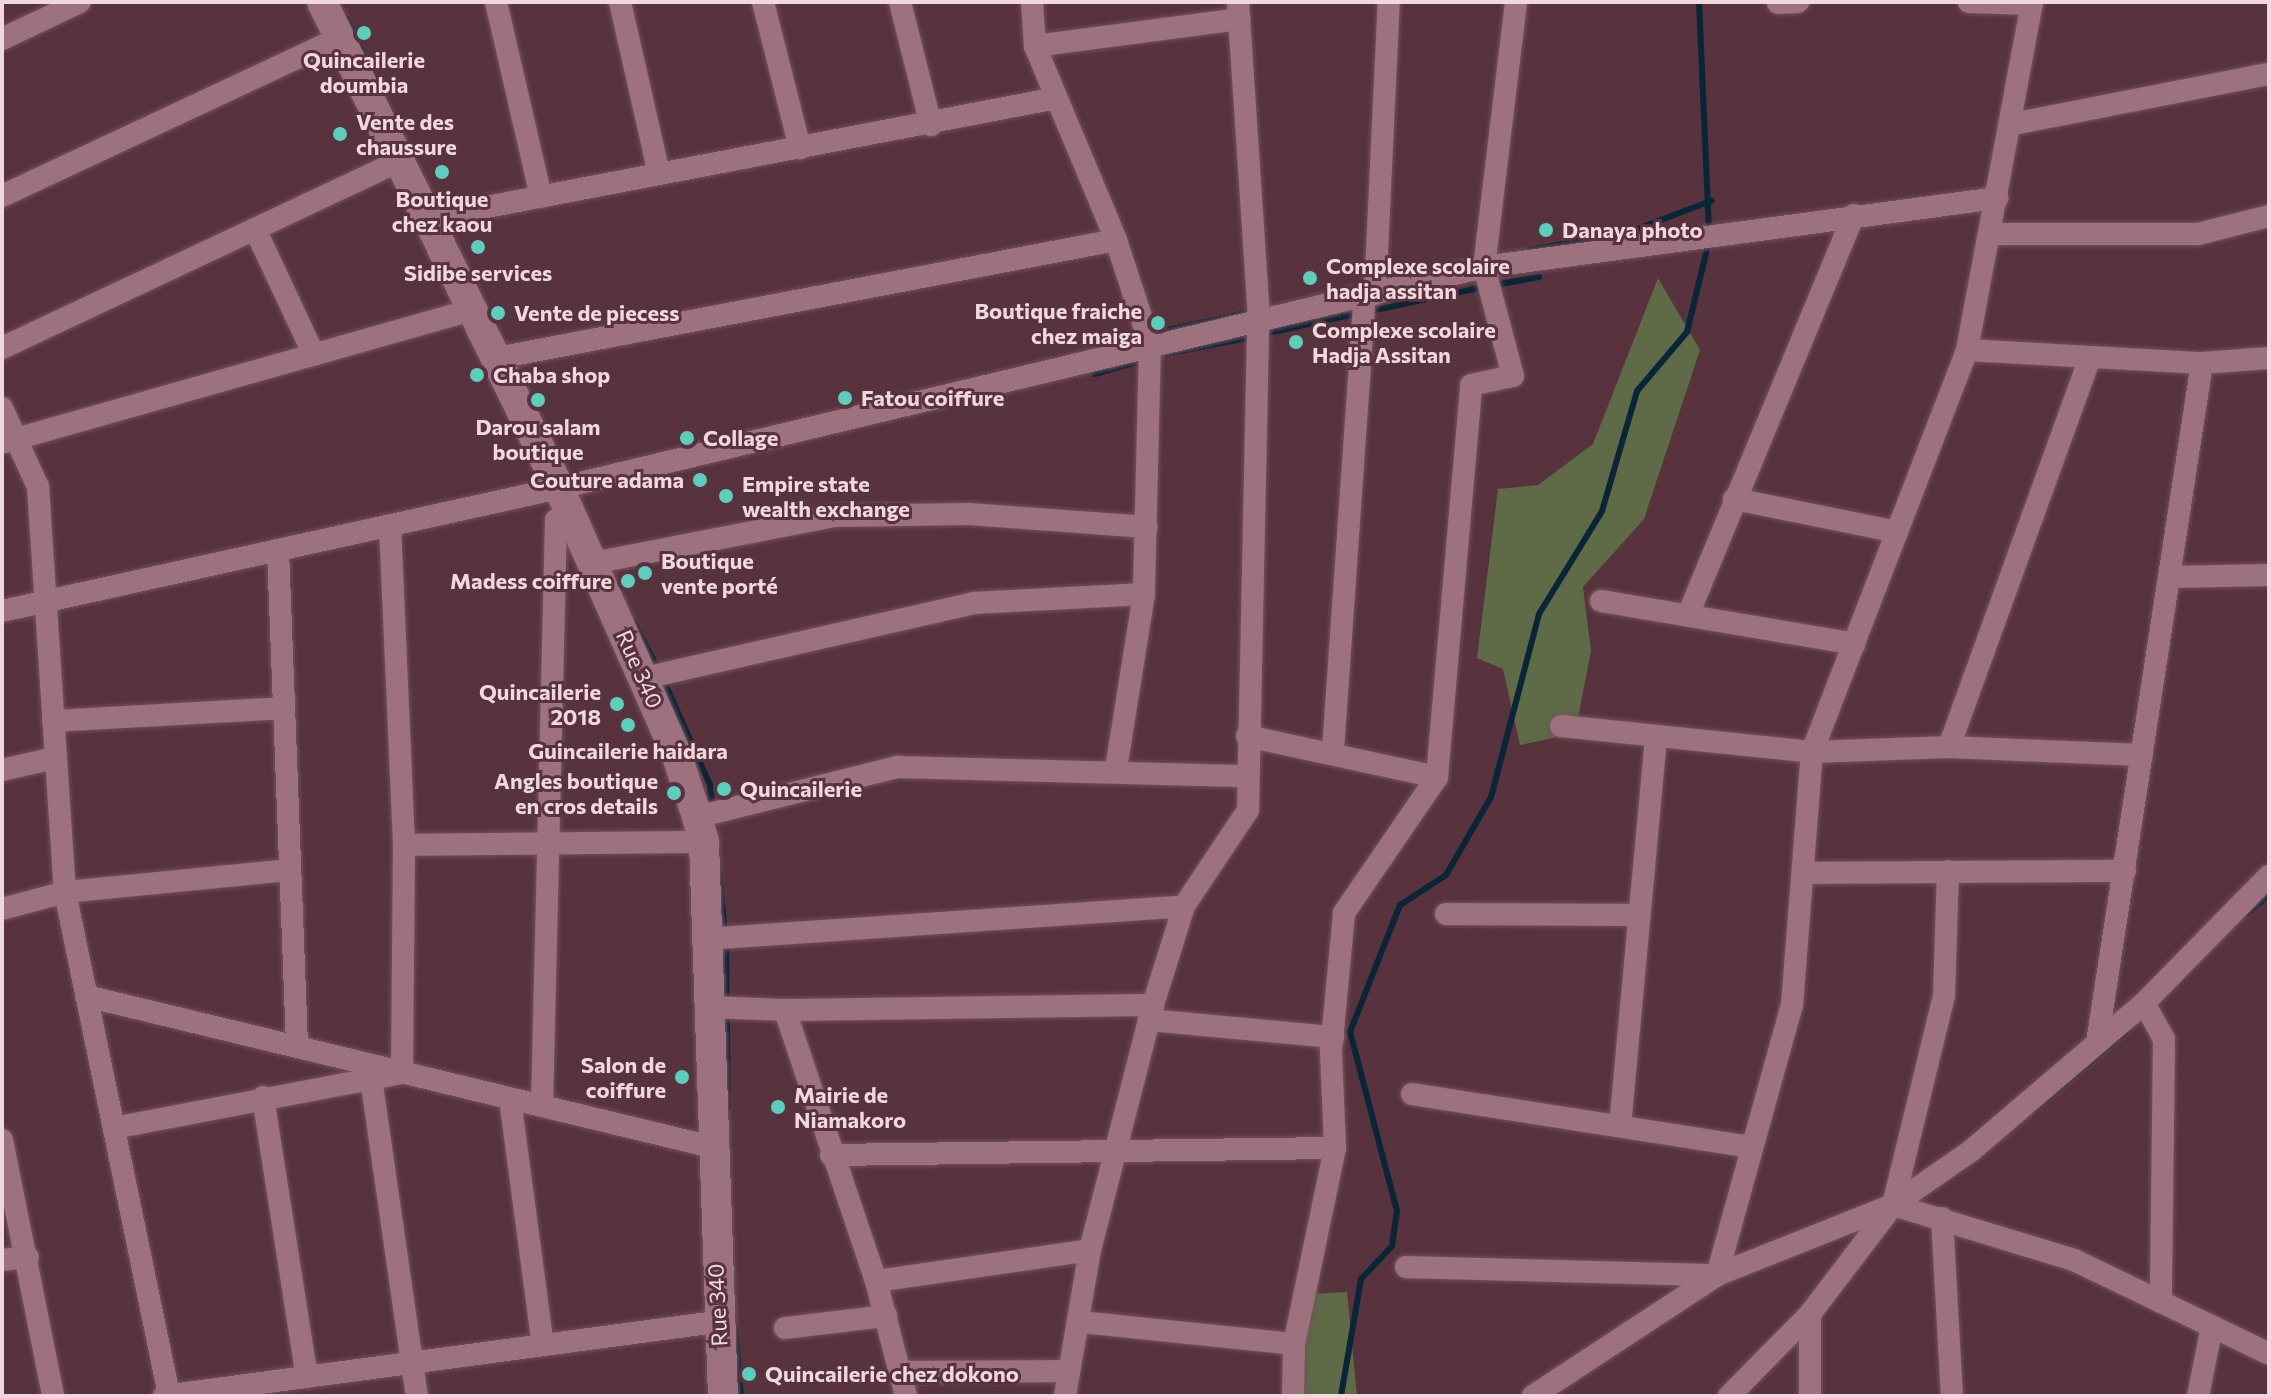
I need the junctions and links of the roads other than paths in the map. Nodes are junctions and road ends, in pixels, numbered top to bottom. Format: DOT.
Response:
graph roads {
  1 [pos="80,2"];
  2 [pos="322,2"];
  3 [pos="496,2"];
  4 [pos="620,2"];
  5 [pos="763,2"];
  6 [pos="900,2"];
  7 [pos="1032,2"];
  8 [pos="1389,2"];
  9 [pos="1516,2"];
  10 [pos="1798,2"];
  11 [pos="1969,2"];
  12 [pos="1778,3"];
  13 [pos="2032,3"];
  14 [pos="1238,11"];
  15 [pos="339,38"];
  16 [pos="2,39"];
  17 [pos="1035,46"];
  18 [pos="2269,74"];
  19 [pos="1057,98"];
  20 [pos="2013,124"];
  21 [pos="931,125"];
  22 [pos="800,148"];
  23 [pos="400,161"];
  24 [pos="659,174"];
  25 [pos="2,196"];
  26 [pos="541,197"];
  27 [pos="1997,198"];
  28 [pos="1854,215"];
  29 [pos="2269,216"];
  30 [pos="429,218"];
  31 [pos="255,229"];
  32 [pos="1991,234"];
  33 [pos="1116,240"];
  34 [pos="1484,267"];
  35 [pos="1370,296"];
  36 [pos="474,309"];
  37 [pos="1259,321"];
  38 [pos="1150,344"];
  39 [pos="2,348"];
  40 [pos="1967,350"];
  41 [pos="314,355"];
  42 [pos="497,358"];
  43 [pos="2090,358"];
  44 [pos="2269,358"];
  45 [pos="2202,363"];
  46 [pos="2,408"];
  47 [pos="9,440"];
  48 [pos="1734,499"];
  49 [pos="564,500"];
  50 [pos="390,525"];
  51 [pos="1147,527"];
  52 [pos="1897,532"];
  53 [pos="278,550"];
  54 [pos="593,563"];
  55 [pos="2269,575"];
  56 [pos="2170,577"];
  57 [pos="1144,594"];
  58 [pos="45,601"];
  59 [pos="1601,601"];
  60 [pos="2,611"];
  61 [pos="1688,615"];
  62 [pos="1854,644"];
  63 [pos="644,678"];
  64 [pos="284,708"];
  65 [pos="53,721"];
  66 [pos="1561,726"];
  67 [pos="1247,736"];
  68 [pos="1656,737"];
  69 [pos="1949,747"];
  70 [pos="1333,750"];
  71 [pos="1812,752"];
  72 [pos="2142,755"];
  73 [pos="55,758"];
  74 [pos="1116,768"];
  75 [pos="2,770"];
  76 [pos="1247,776"];
  77 [pos="1437,777"];
  78 [pos="700,830"];
  79 [pos="404,845"];
  80 [pos="543,847"];
  81 [pos="290,870"];
  82 [pos="1948,871"];
  83 [pos="2125,871"];
  84 [pos="1803,873"];
  85 [pos="2269,876"];
  86 [pos="65,892"];
  87 [pos="1184,906"];
  88 [pos="2,909"];
  89 [pos="1446,914"];
  90 [pos="1638,915"];
  91 [pos="705,939"];
  92 [pos="86,996"];
  93 [pos="2144,1003"];
  94 [pos="708,1007"];
  95 [pos="785,1010"];
  96 [pos="1151,1013"];
  97 [pos="1333,1037"];
  98 [pos="2097,1043"];
  99 [pos="297,1047"];
  100 [pos="402,1073"];
  101 [pos="371,1078"];
  102 [pos="1412,1094"];
  103 [pos="263,1097"];
  104 [pos="510,1099"];
  105 [pos="542,1106"];
  106 [pos="1620,1126"];
  107 [pos="114,1128"];
  108 [pos="2,1140"];
  109 [pos="712,1147"];
  110 [pos="1749,1147"];
  111 [pos="1335,1148"];
  112 [pos="1120,1151"];
  113 [pos="831,1155"];
  114 [pos="1893,1205"];
  115 [pos="1942,1218"];
  116 [pos="1090,1250"];
  117 [pos="28,1257"];
  118 [pos="2,1260"];
  119 [pos="1406,1267"];
  120 [pos="1717,1275"];
  121 [pos="876,1281"];
  122 [pos="2161,1302"];
  123 [pos="1810,1314"];
  124 [pos="886,1316"];
  125 [pos="716,1322"];
  126 [pos="1081,1322"];
  127 [pos="2212,1326"];
  128 [pos="785,1328"];
  129 [pos="1294,1344"];
  130 [pos="543,1345"];
  131 [pos="2269,1354"];
  132 [pos="412,1363"];
  133 [pos="1068,1371"];
  134 [pos="901,1372"];
  135 [pos="307,1377"];
  136 [pos="1555,1388"];
  137 [pos="53,1396"];
  138 [pos="166,1396"];
  139 [pos="417,1396"];
  140 [pos="723,1396"];
  141 [pos="906,1396"];
  142 [pos="1065,1396"];
  143 [pos="1293,1396"];
  144 [pos="1533,1396"];
  145 [pos="1729,1396"];
  146 [pos="1810,1396"];
  147 [pos="1952,1396"];
  148 [pos="2198,1396"];
  1 -- 16 [label="street"];
  2 -- 15 [label="street, Rue 340"];
  3 -- 26 [label="street"];
  4 -- 24 [label="street"];
  5 -- 22 [label="street"];
  6 -- 21 [label="street"];
  7 -- 17 [label="street"];
  8 -- 35 [label="street"];
  9 -- 34 [label="street"];
  10 -- 12 [label="street"];
  11 -- 13 [label="street"];
  13 -- 20 [label="street"];
  14 -- 17 [label="street"];
  14 -- 37 [label="street"];
  15 -- 23 [label="street, Rue 340"];
  15 -- 25 [label="street"];
  17 -- 19 [label="street"];
  18 -- 20 [label="street"];
  19 -- 21 [label="street"];
  19 -- 33 [label="street"];
  20 -- 27 [label="street"];
  21 -- 22 [label="street"];
  22 -- 24 [label="street"];
  23 -- 30 [label="street, Rue 340"];
  23 -- 31 [label="street"];
  24 -- 26 [label="street"];
  26 -- 30 [label="street"];
  27 -- 28 [label="street"];
  27 -- 32 [label="street"];
  28 -- 34 [label="street"];
  28 -- 48 [label="street"];
  29 -- 32 [label="street"];
  30 -- 36 [label="street, Rue 340"];
  31 -- 39 [label="street"];
  31 -- 41 [label="street"];
  32 -- 40 [label="street"];
  33 -- 38 [label="street"];
  33 -- 42 [label="street"];
  34 -- 35 [label="street"];
  34 -- 77 [label="street"];
  35 -- 37 [label="street"];
  35 -- 70 [label="street"];
  36 -- 41 [label="street"];
  36 -- 42 [label="street, Rue 340"];
  37 -- 38 [label="street"];
  37 -- 67 [label="street"];
  38 -- 49 [label="street"];
  38 -- 51 [label="street"];
  40 -- 43 [label="street"];
  40 -- 52 [label="street"];
  41 -- 47 [label="street"];
  42 -- 49 [label="street, Rue 340"];
  43 -- 45 [label="street"];
  43 -- 69 [label="street"];
  44 -- 45 [label="street"];
  45 -- 56 [label="street"];
  46 -- 47 [label="street"];
  47 -- 58 [label="street"];
  48 -- 52 [label="street"];
  48 -- 61 [label="street"];
  49 -- 50 [label="street"];
  49 -- 54 [label="street, Rue 340"];
  49 -- 80 [label="street"];
  50 -- 53 [label="street"];
  50 -- 79 [label="street"];
  51 -- 54 [label="street"];
  51 -- 57 [label="street"];
  52 -- 62 [label="street"];
  53 -- 58 [label="street"];
  53 -- 64 [label="street"];
  54 -- 63 [label="street, Rue 340"];
  55 -- 56 [label="street"];
  56 -- 72 [label="street"];
  57 -- 63 [label="street"];
  57 -- 74 [label="street"];
  58 -- 60 [label="street"];
  58 -- 65 [label="street"];
  59 -- 61 [label="street"];
  61 -- 62 [label="street"];
  62 -- 71 [label="street"];
  63 -- 78 [label="street, Rue 340"];
  64 -- 65 [label="street"];
  64 -- 81 [label="street"];
  65 -- 73 [label="street"];
  66 -- 68 [label="street"];
  67 -- 70 [label="street"];
  67 -- 76 [label="street"];
  68 -- 71 [label="street"];
  68 -- 90 [label="street"];
  69 -- 71 [label="street"];
  69 -- 72 [label="street"];
  70 -- 77 [label="street"];
  71 -- 84 [label="street"];
  72 -- 83 [label="street"];
  73 -- 75 [label="street"];
  73 -- 86 [label="street"];
  74 -- 76 [label="street"];
  74 -- 78 [label="street"];
  76 -- 87 [label="street"];
  77 -- 97 [label="street"];
  78 -- 80 [label="street"];
  78 -- 91 [label="street, Rue 340"];
  79 -- 80 [label="street"];
  79 -- 100 [label="street"];
  80 -- 105 [label="street"];
  81 -- 86 [label="street"];
  81 -- 99 [label="street"];
  82 -- 83 [label="street"];
  82 -- 84 [label="street"];
  82 -- 114 [label="street"];
  83 -- 98 [label="street"];
  84 -- 110 [label="street"];
  85 -- 93 [label="street"];
  86 -- 88 [label="street"];
  86 -- 92 [label="street"];
  87 -- 91 [label="street"];
  87 -- 96 [label="street"];
  89 -- 90 [label="street"];
  90 -- 106 [label="street"];
  91 -- 94 [label="street, Rue 340"];
  92 -- 99 [label="street"];
  92 -- 107 [label="street"];
  93 -- 98 [label="street"];
  93 -- 122 [label="street"];
  94 -- 95 [label="street"];
  94 -- 109 [label="street, Rue 340"];
  95 -- 96 [label="street"];
  95 -- 113 [label="street"];
  96 -- 97 [label="street"];
  96 -- 112 [label="street"];
  97 -- 111 [label="street"];
  98 -- 114 [label="street"];
  99 -- 100 [label="street"];
  100 -- 101 [label="street"];
  100 -- 104 [label="street"];
  101 -- 103 [label="street"];
  101 -- 132 [label="street"];
  102 -- 106 [label="street"];
  103 -- 107 [label="street"];
  103 -- 135 [label="street"];
  104 -- 105 [label="street"];
  104 -- 130 [label="street"];
  105 -- 109 [label="street"];
  106 -- 110 [label="street"];
  107 -- 138 [label="street"];
  108 -- 117 [label="street"];
  109 -- 125 [label="street, Rue 340"];
  110 -- 120 [label="street"];
  111 -- 112 [label="street"];
  111 -- 129 [label="street"];
  112 -- 113 [label="street"];
  112 -- 116 [label="street"];
  113 -- 121 [label="street"];
  114 -- 115 [label="street"];
  114 -- 120 [label="street"];
  114 -- 123 [label="street"];
  115 -- 122 [label="street"];
  115 -- 147 [label="street"];
  116 -- 121 [label="street"];
  116 -- 126 [label="street"];
  117 -- 118 [label="street"];
  117 -- 137 [label="street"];
  119 -- 120 [label="street"];
  120 -- 136 [label="street"];
  121 -- 124 [label="street"];
  122 -- 127 [label="street"];
  123 -- 145 [label="street"];
  123 -- 146 [label="street"];
  124 -- 128 [label="street"];
  124 -- 134 [label="street"];
  125 -- 130 [label="street"];
  125 -- 140 [label="street, Rue 340"];
  126 -- 129 [label="street"];
  126 -- 133 [label="street"];
  127 -- 131 [label="street"];
  127 -- 148 [label="street"];
  129 -- 143 [label="street"];
  130 -- 132 [label="street"];
  132 -- 135 [label="street"];
  132 -- 139 [label="street"];
  133 -- 134 [label="street"];
  133 -- 142 [label="street"];
  134 -- 141 [label="street"];
  135 -- 138 [label="street"];
  136 -- 144 [label="street"];
}
